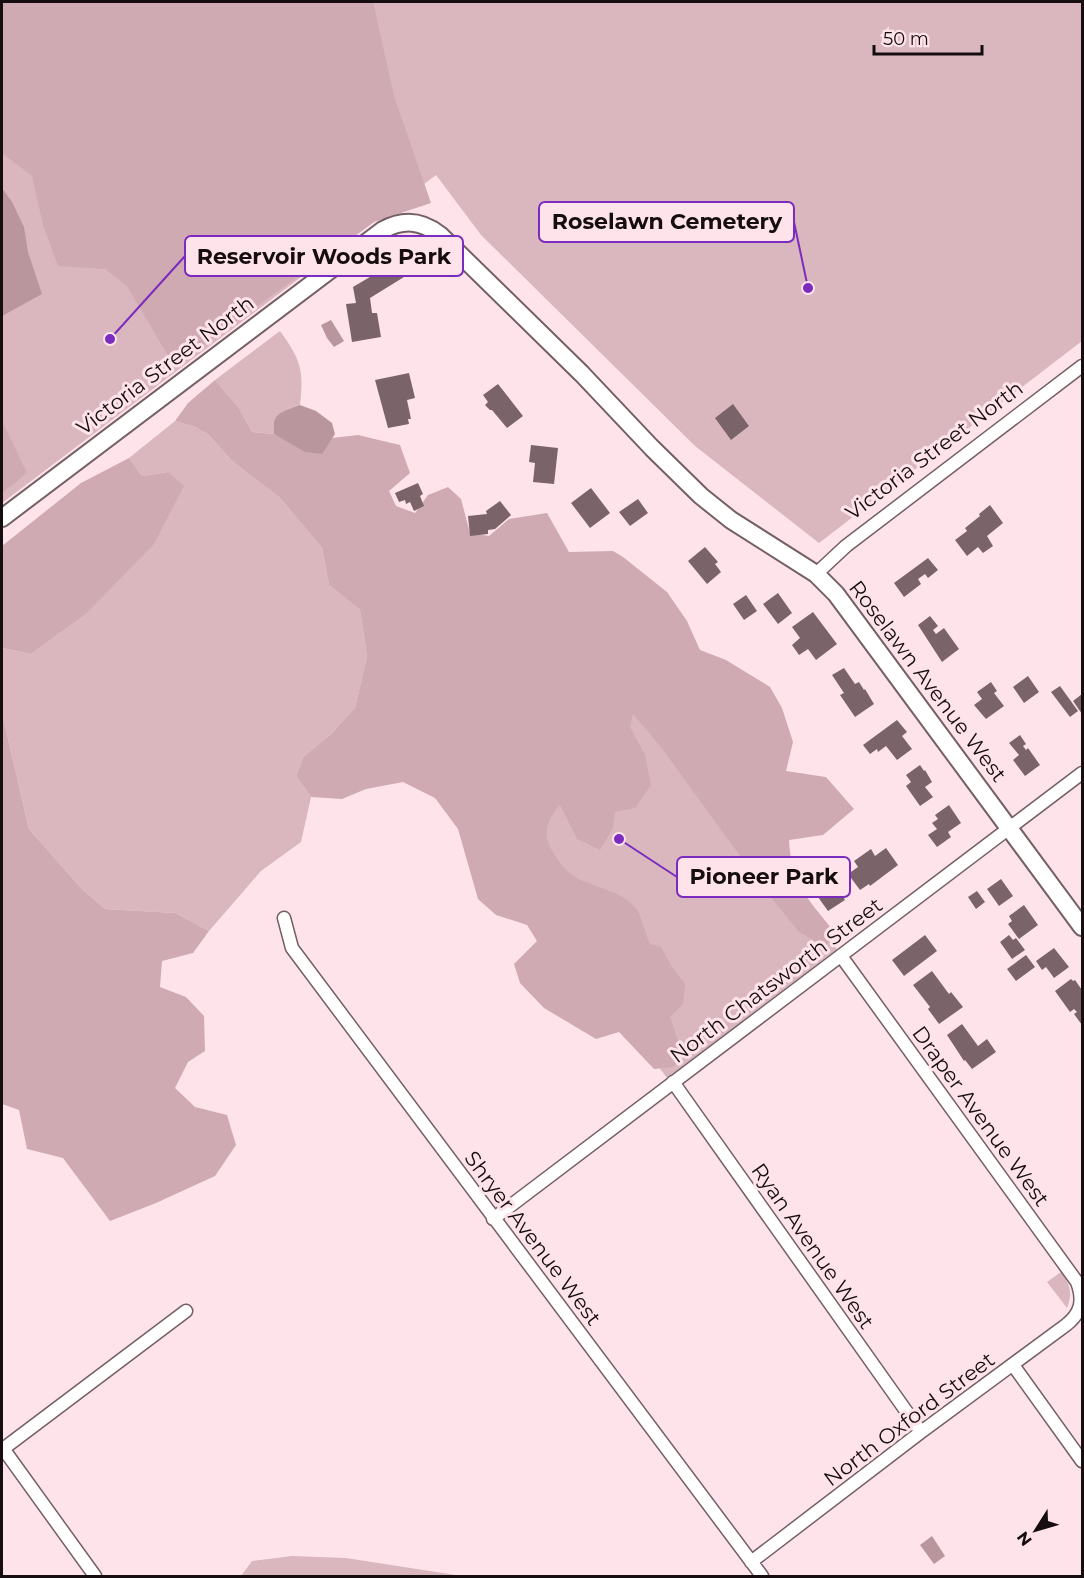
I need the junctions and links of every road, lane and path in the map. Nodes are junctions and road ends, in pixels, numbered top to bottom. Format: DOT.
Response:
graph roads {
  1 [pos="1083,366"];
  2 [pos="652,448"];
  3 [pos="2,518"];
  4 [pos="816,574"];
  5 [pos="1083,773"];
  6 [pos="1010,828"];
  7 [pos="284,918"];
  8 [pos="1083,927"];
  9 [pos="841,956"];
  10 [pos="673,1082"];
  11 [pos="493,1219"];
  12 [pos="1082,1301"];
  13 [pos="186,1311"];
  14 [pos="1013,1365"];
  15 [pos="921,1432"];
  16 [pos="2,1448"];
  17 [pos="1083,1461"];
  18 [pos="752,1562"];
  19 [pos="95,1576"];
  20 [pos="762,1576"];
  1 -- 4 [label="street, Victoria Street North"];
  2 -- 3 [label="street, Victoria Street North"];
  2 -- 4 [label="street, Roselawn Avenue West"];
  4 -- 6 [label="street, Roselawn Avenue West"];
  5 -- 6 [label="street, North Chatsworth Street"];
  6 -- 8 [label="street, Roselawn Avenue West"];
  6 -- 9 [label="street, North Chatsworth Street"];
  7 -- 11 [label="street, Shryer Avenue West"];
  9 -- 10 [label="street, North Chatsworth Street"];
  9 -- 12 [label="street, Draper Avenue West"];
  10 -- 11 [label="street, North Chatsworth Street"];
  10 -- 15 [label="street, Ryan Avenue West"];
  11 -- 18 [label="street, Shryer Avenue West"];
  12 -- 14 [label="street, North Oxford Street"];
  13 -- 16 [label="street"];
  14 -- 15 [label="street, North Oxford Street"];
  14 -- 17 [label="street"];
  15 -- 18 [label="street, North Oxford Street"];
  16 -- 19 [label="street"];
  18 -- 20 [label="street, Shryer Avenue West"];
}
